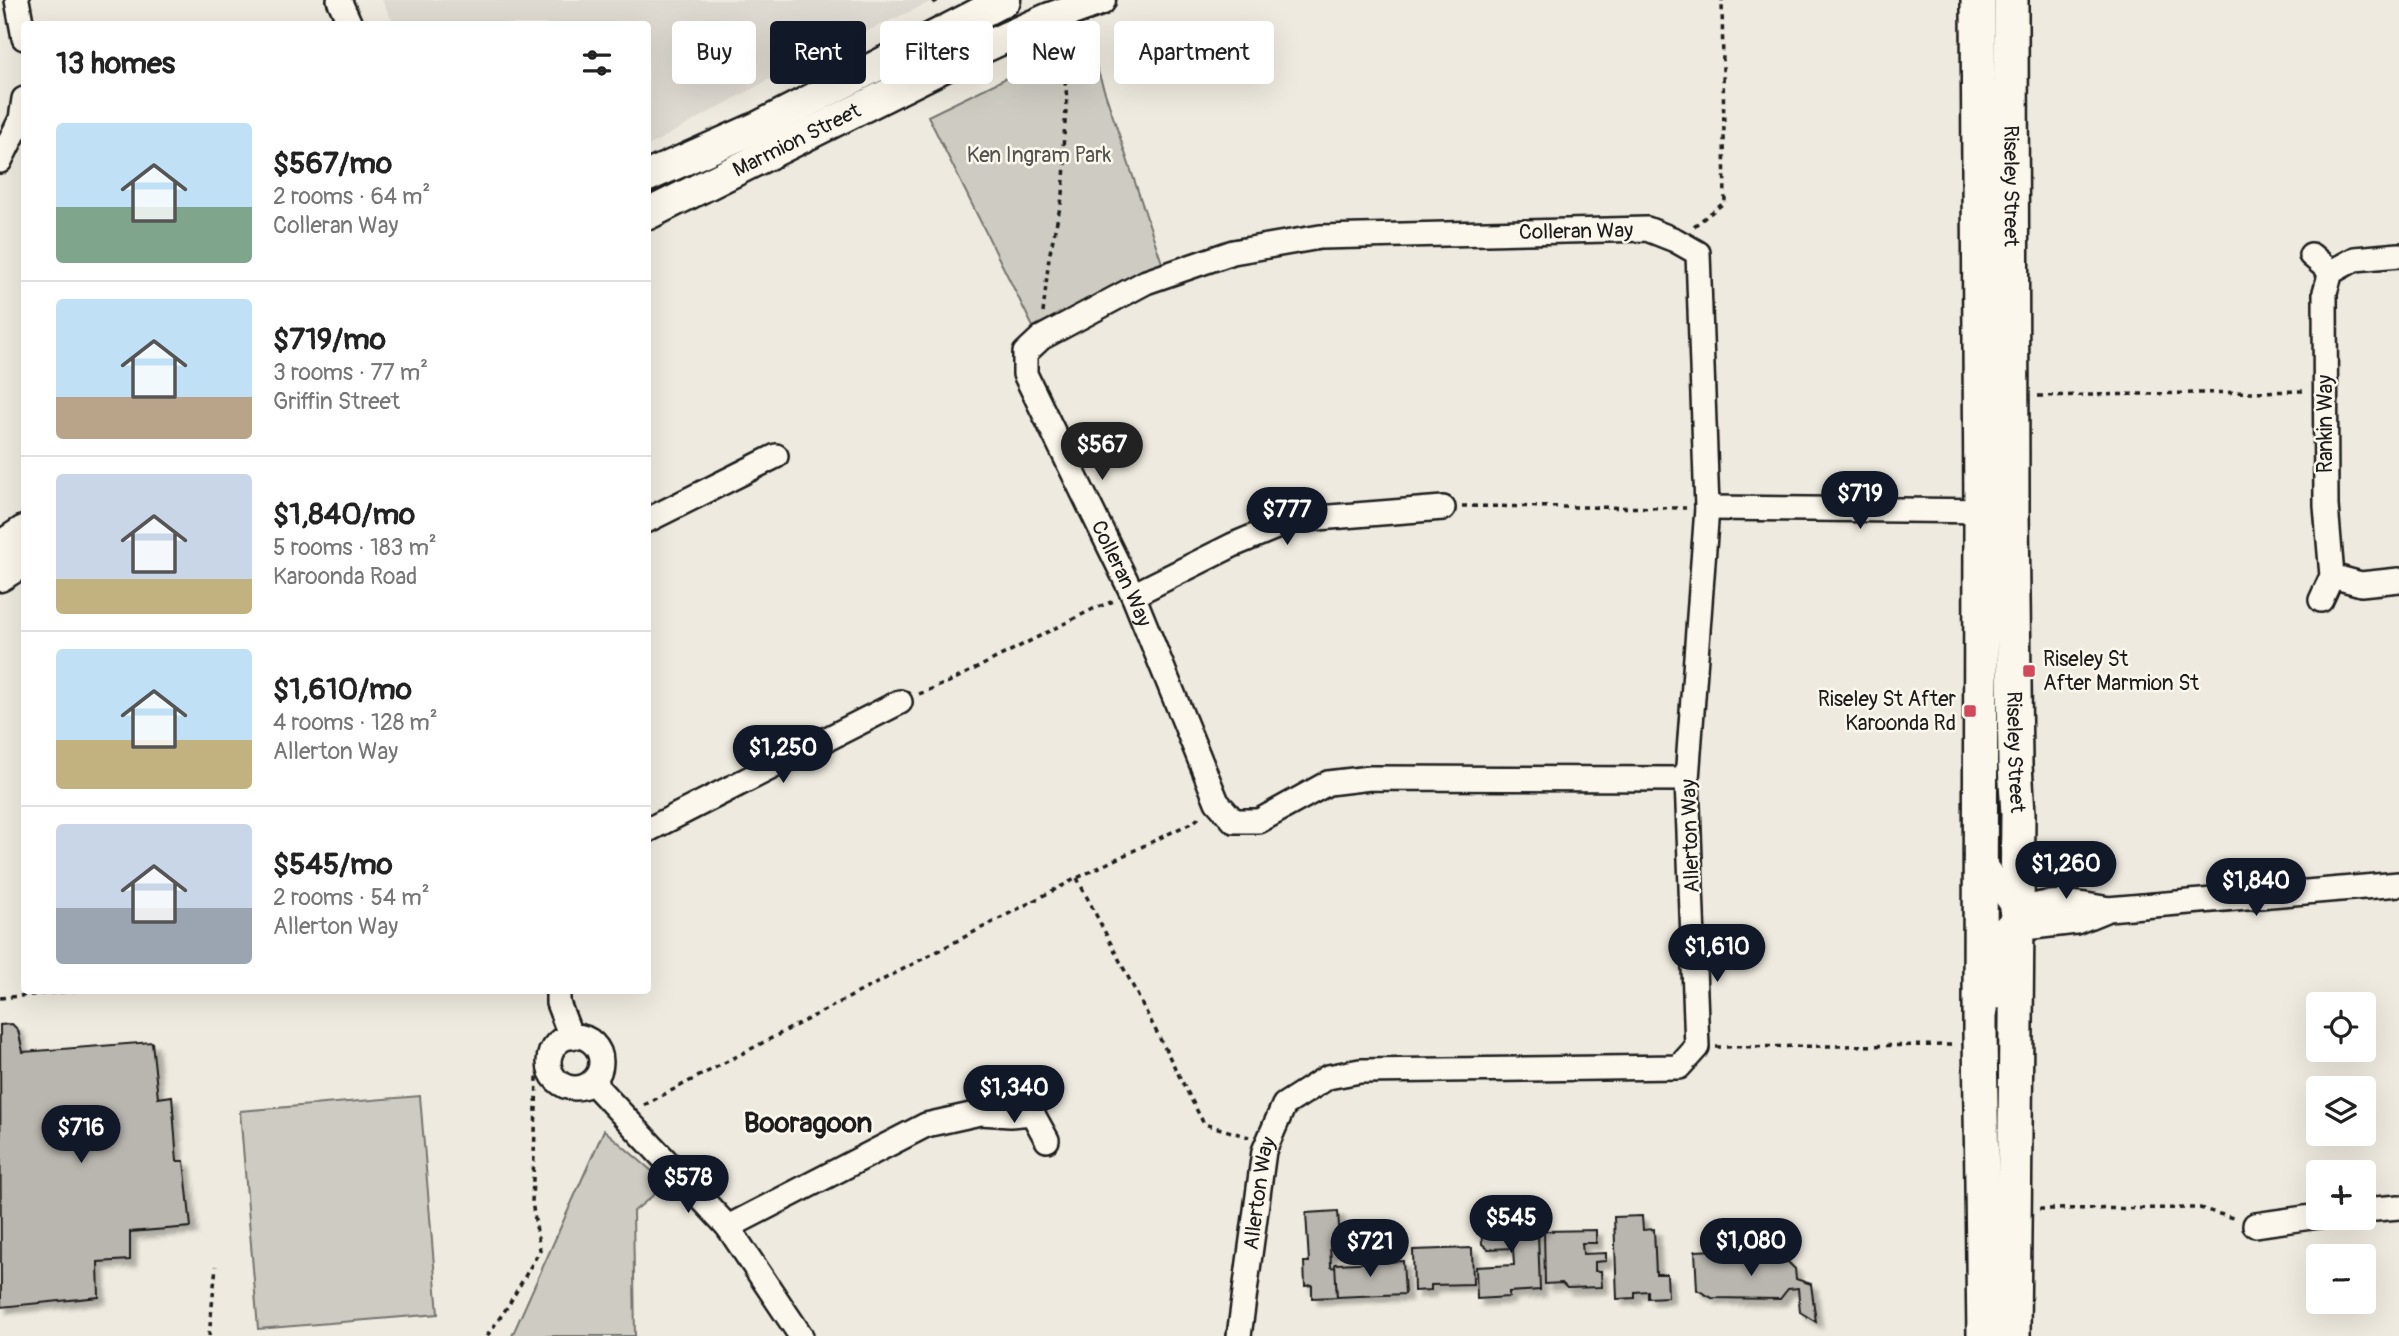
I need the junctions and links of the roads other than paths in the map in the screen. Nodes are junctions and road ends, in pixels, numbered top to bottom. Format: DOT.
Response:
graph roads {
  1 [pos="17,0"];
  2 [pos="339,0"];
  3 [pos="1005,0"];
  4 [pos="1100,0"];
  5 [pos="1961,0"];
  6 [pos="1978,0"];
  7 [pos="2011,0"];
  8 [pos="349,21"];
  9 [pos="21,22"];
  10 [pos="21,117"];
  11 [pos="0,161"];
  12 [pos="1979,174"];
  13 [pos="651,175"];
  14 [pos="651,213"];
  15 [pos="1698,253"];
  16 [pos="2399,255"];
  17 [pos="2311,256"];
  18 [pos="2331,272"];
  19 [pos="776,456"];
  20 [pos="1443,508"];
  21 [pos="1707,508"];
  22 [pos="1997,511"];
  23 [pos="651,518"];
  24 [pos="21,536"];
  25 [pos="7,562"];
  26 [pos="2332,576"];
  27 [pos="2399,580"];
  28 [pos="1133,594"];
  29 [pos="2321,600"];
  30 [pos="900,702"];
  31 [pos="1687,779"];
  32 [pos="651,828"];
  33 [pos="1982,861"];
  34 [pos="2399,884"];
  35 [pos="2018,914"];
  36 [pos="558,994"];
  37 [pos="572,1037"];
  38 [pos="1970,1038"];
  39 [pos="592,1082"];
  40 [pos="1019,1089"];
  41 [pos="1032,1113"];
  42 [pos="1047,1140"];
  43 [pos="2399,1207"];
  44 [pos="2376,1209"];
  45 [pos="2306,1218"];
  46 [pos="2255,1225"];
  47 [pos="728,1227"];
  48 [pos="801,1336"];
  49 [pos="1238,1336"];
  50 [pos="1984,1336"];
  51 [pos="2013,1336"];
  1 -- 9 [label="street"];
  2 -- 8 [label="street"];
  3 -- 13 [label="main road, Marmion Street"];
  4 -- 14 [label="main road, Marmion Street"];
  5 -- 12 [label="highway"];
  6 -- 12 [label="highway, Riseley Street"];
  7 -- 22 [label="highway, Riseley Street"];
  10 -- 11 [label="street"];
  12 -- 22 [label="highway, Riseley Street"];
  15 -- 21 [label="street, Allerton Way"];
  15 -- 28 [label="street, Colleran Way"];
  16 -- 18 [label="street"];
  17 -- 18 [label="street"];
  18 -- 26 [label="street, Rankin Way"];
  19 -- 23 [label="street"];
  20 -- 28 [label="street"];
  21 -- 22 [label="street"];
  21 -- 31 [label="street, Allerton Way"];
  22 -- 33 [label="highway, Riseley Street"];
  22 -- 35 [label="highway, Riseley Street"];
  24 -- 25 [label="main road"];
  26 -- 27 [label="street"];
  26 -- 29 [label="street, Rankin Way"];
  28 -- 31 [label="street, Colleran Way"];
  30 -- 32 [label="street"];
  31 -- 49 [label="street, Allerton Way"];
  33 -- 35 [label="street"];
  33 -- 38 [label="highway, Riseley Street"];
  34 -- 35 [label="street"];
  35 -- 38 [label="street"];
  35 -- 51 [label="highway, Riseley Street"];
  36 -- 37 [label="street"];
  37 -- 39 [label="street"];
  37 -- 39 [label="street"];
  38 -- 50 [label="highway, Riseley Street"];
  39 -- 47 [label="street"];
  40 -- 41 [label="street"];
  41 -- 42 [label="street"];
  41 -- 47 [label="street"];
  43 -- 44 [label="street"];
  45 -- 46 [label="street"];
  47 -- 48 [label="street"];
}
